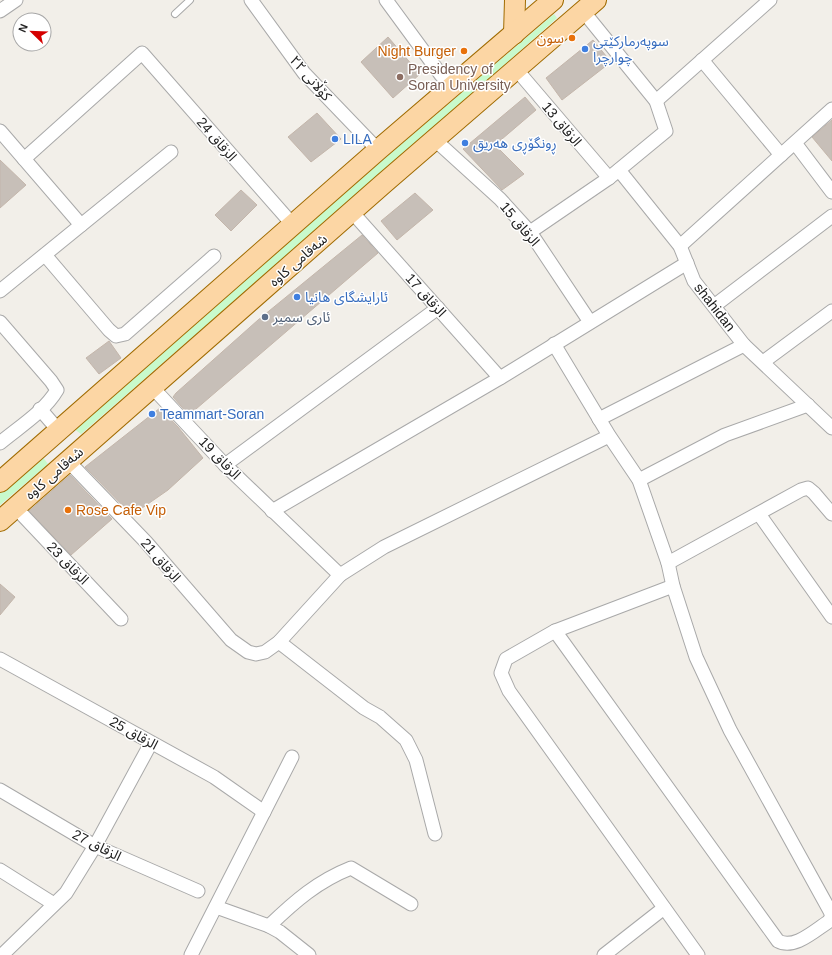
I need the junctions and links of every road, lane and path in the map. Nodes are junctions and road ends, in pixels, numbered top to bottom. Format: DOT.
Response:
graph roads {
  1 [pos="16,0"];
  2 [pos="190,0"];
  3 [pos="251,0"];
  4 [pos="386,0"];
  5 [pos="515,0"];
  6 [pos="552,0"];
  7 [pos="770,0"];
  8 [pos="584,4"];
  9 [pos="0,11"];
  10 [pos="175,14"];
  11 [pos="514,34"];
  12 [pos="702,60"];
  13 [pos="516,69"];
  14 [pos="452,87"];
  15 [pos="656,101"];
  16 [pos="832,109"];
  17 [pos="0,131"];
  18 [pos="434,139"];
  19 [pos="795,143"];
  20 [pos="378,150"];
  21 [pos="171,152"];
  22 [pos="781,155"];
  23 [pos="24,159"];
  24 [pos="619,170"];
  25 [pos="608,178"];
  26 [pos="832,192"];
  27 [pos="352,212"];
  28 [pos="832,216"];
  29 [pos="81,225"];
  30 [pos="292,225"];
  31 [pos="530,232"];
  32 [pos="680,246"];
  33 [pos="45,255"];
  34 [pos="214,256"];
  35 [pos="686,262"];
  36 [pos="0,291"];
  37 [pos="714,306"];
  38 [pos="438,308"];
  39 [pos="832,311"];
  40 [pos="0,322"];
  41 [pos="590,322"];
  42 [pos="554,344"];
  43 [pos="744,345"];
  44 [pos="763,362"];
  45 [pos="500,378"];
  46 [pos="152,387"];
  47 [pos="808,405"];
  48 [pos="40,409"];
  49 [pos="599,419"];
  50 [pos="832,428"];
  51 [pos="58,431"];
  52 [pos="609,436"];
  53 [pos="0,443"];
  54 [pos="73,457"];
  55 [pos="225,465"];
  56 [pos="639,480"];
  57 [pos="0,482"];
  58 [pos="15,507"];
  59 [pos="272,511"];
  60 [pos="759,514"];
  61 [pos="832,514"];
  62 [pos="0,521"];
  63 [pos="668,563"];
  64 [pos="340,575"];
  65 [pos="673,586"];
  66 [pos="832,617"];
  67 [pos="121,619"];
  68 [pos="555,631"];
  69 [pos="279,642"];
  70 [pos="0,659"];
  71 [pos="152,743"];
  72 [pos="292,757"];
  73 [pos="0,790"];
  74 [pos="264,812"];
  75 [pos="435,834"];
  76 [pos="95,846"];
  77 [pos="0,870"];
  78 [pos="198,891"];
  79 [pos="54,904"];
  80 [pos="411,904"];
  81 [pos="216,907"];
  82 [pos="664,908"];
  83 [pos="269,926"];
  84 [pos="2,951"];
  85 [pos="191,955"];
  86 [pos="309,955"];
  87 [pos="604,955"];
  88 [pos="698,955"];
  1 -- 9 [label="street"];
  2 -- 10 [label="lane"];
  3 -- 20 [label="street, کۆڵانی ٢٢"];
  4 -- 14 [label="street"];
  5 -- 11 [label="main road"];
  6 -- 11 [label="main road, شەقامی کاوە"];
  7 -- 12 [label="street"];
  8 -- 13 [label="main road, شەقامی کاوە"];
  8 -- 15 [label="street"];
  11 -- 14 [label="main road, شەقامی کاوە"];
  12 -- 15 [label="street"];
  12 -- 22 [label="street"];
  13 -- 18 [label="main road, شەقامی کاوە"];
  13 -- 25 [label="street, الزقاق 13"];
  14 -- 20 [label="main road, شەقامی کاوە"];
  15 -- 24 [label="street"];
  16 -- 19 [label="street"];
  17 -- 23 [label="street"];
  18 -- 27 [label="main road, شەقامی کاوە"];
  18 -- 31 [label="street, الزقاق 15"];
  19 -- 22 [label="street"];
  19 -- 26 [label="street"];
  20 -- 30 [label="main road, شەقامی کاوە"];
  21 -- 29 [label="street"];
  22 -- 32 [label="street"];
  23 -- 29 [label="street"];
  23 -- 30 [label="street, الزقاق 24"];
  24 -- 25 [label="street"];
  24 -- 32 [label="street, shahidan"];
  25 -- 31 [label="street"];
  27 -- 38 [label="street, الزقاق 17"];
  27 -- 46 [label="main road, شەقامی کاوە"];
  28 -- 37 [label="street"];
  29 -- 33 [label="street"];
  30 -- 51 [label="main road, شەقامی کاوە"];
  31 -- 41 [label="street, الزقاق 15"];
  32 -- 35 [label="street, shahidan"];
  33 -- 34 [label="street"];
  33 -- 36 [label="street"];
  35 -- 37 [label="street, shahidan"];
  35 -- 41 [label="street"];
  37 -- 43 [label="street, shahidan"];
  38 -- 45 [label="street, الزقاق 17"];
  38 -- 55 [label="street"];
  39 -- 44 [label="street"];
  40 -- 48 [label="street"];
  41 -- 42 [label="street"];
  42 -- 45 [label="street"];
  42 -- 49 [label="street"];
  43 -- 44 [label="street, shahidan"];
  43 -- 49 [label="street"];
  44 -- 47 [label="street, shahidan"];
  45 -- 59 [label="street"];
  46 -- 54 [label="main road, شەقامی کاوە"];
  46 -- 55 [label="street, الزقاق 19"];
  47 -- 50 [label="street, shahidan"];
  47 -- 56 [label="street"];
  48 -- 51 [label="street"];
  48 -- 53 [label="street"];
  49 -- 52 [label="street"];
  51 -- 54 [label="main road"];
  51 -- 57 [label="main road, شەقامی کاوە"];
  52 -- 56 [label="street"];
  52 -- 64 [label="street"];
  54 -- 58 [label="main road, شەقامی کاوە"];
  54 -- 69 [label="street, الزقاق 21"];
  55 -- 59 [label="street, الزقاق 19"];
  56 -- 63 [label="street"];
  58 -- 62 [label="main road, شەقامی کاوە"];
  58 -- 67 [label="street, الزقاق 23"];
  59 -- 64 [label="street, الزقاق 19"];
  60 -- 61 [label="street"];
  60 -- 63 [label="street"];
  60 -- 66 [label="street"];
  63 -- 65 [label="street"];
  64 -- 69 [label="street"];
  65 -- 68 [label="street"];
  65 -- 68 [label="street"];
  68 -- 82 [label="street"];
  69 -- 75 [label="street"];
  70 -- 71 [label="street, الزقاق 25"];
  71 -- 74 [label="street, الزقاق 25"];
  71 -- 76 [label="street"];
  72 -- 74 [label="street"];
  73 -- 76 [label="street, الزقاق 27"];
  74 -- 81 [label="street"];
  76 -- 78 [label="street, الزقاق 27"];
  76 -- 79 [label="street"];
  77 -- 79 [label="street"];
  79 -- 84 [label="street"];
  80 -- 83 [label="street"];
  81 -- 83 [label="street"];
  81 -- 85 [label="street"];
  82 -- 87 [label="street"];
  82 -- 88 [label="street"];
  83 -- 86 [label="street"];
}
